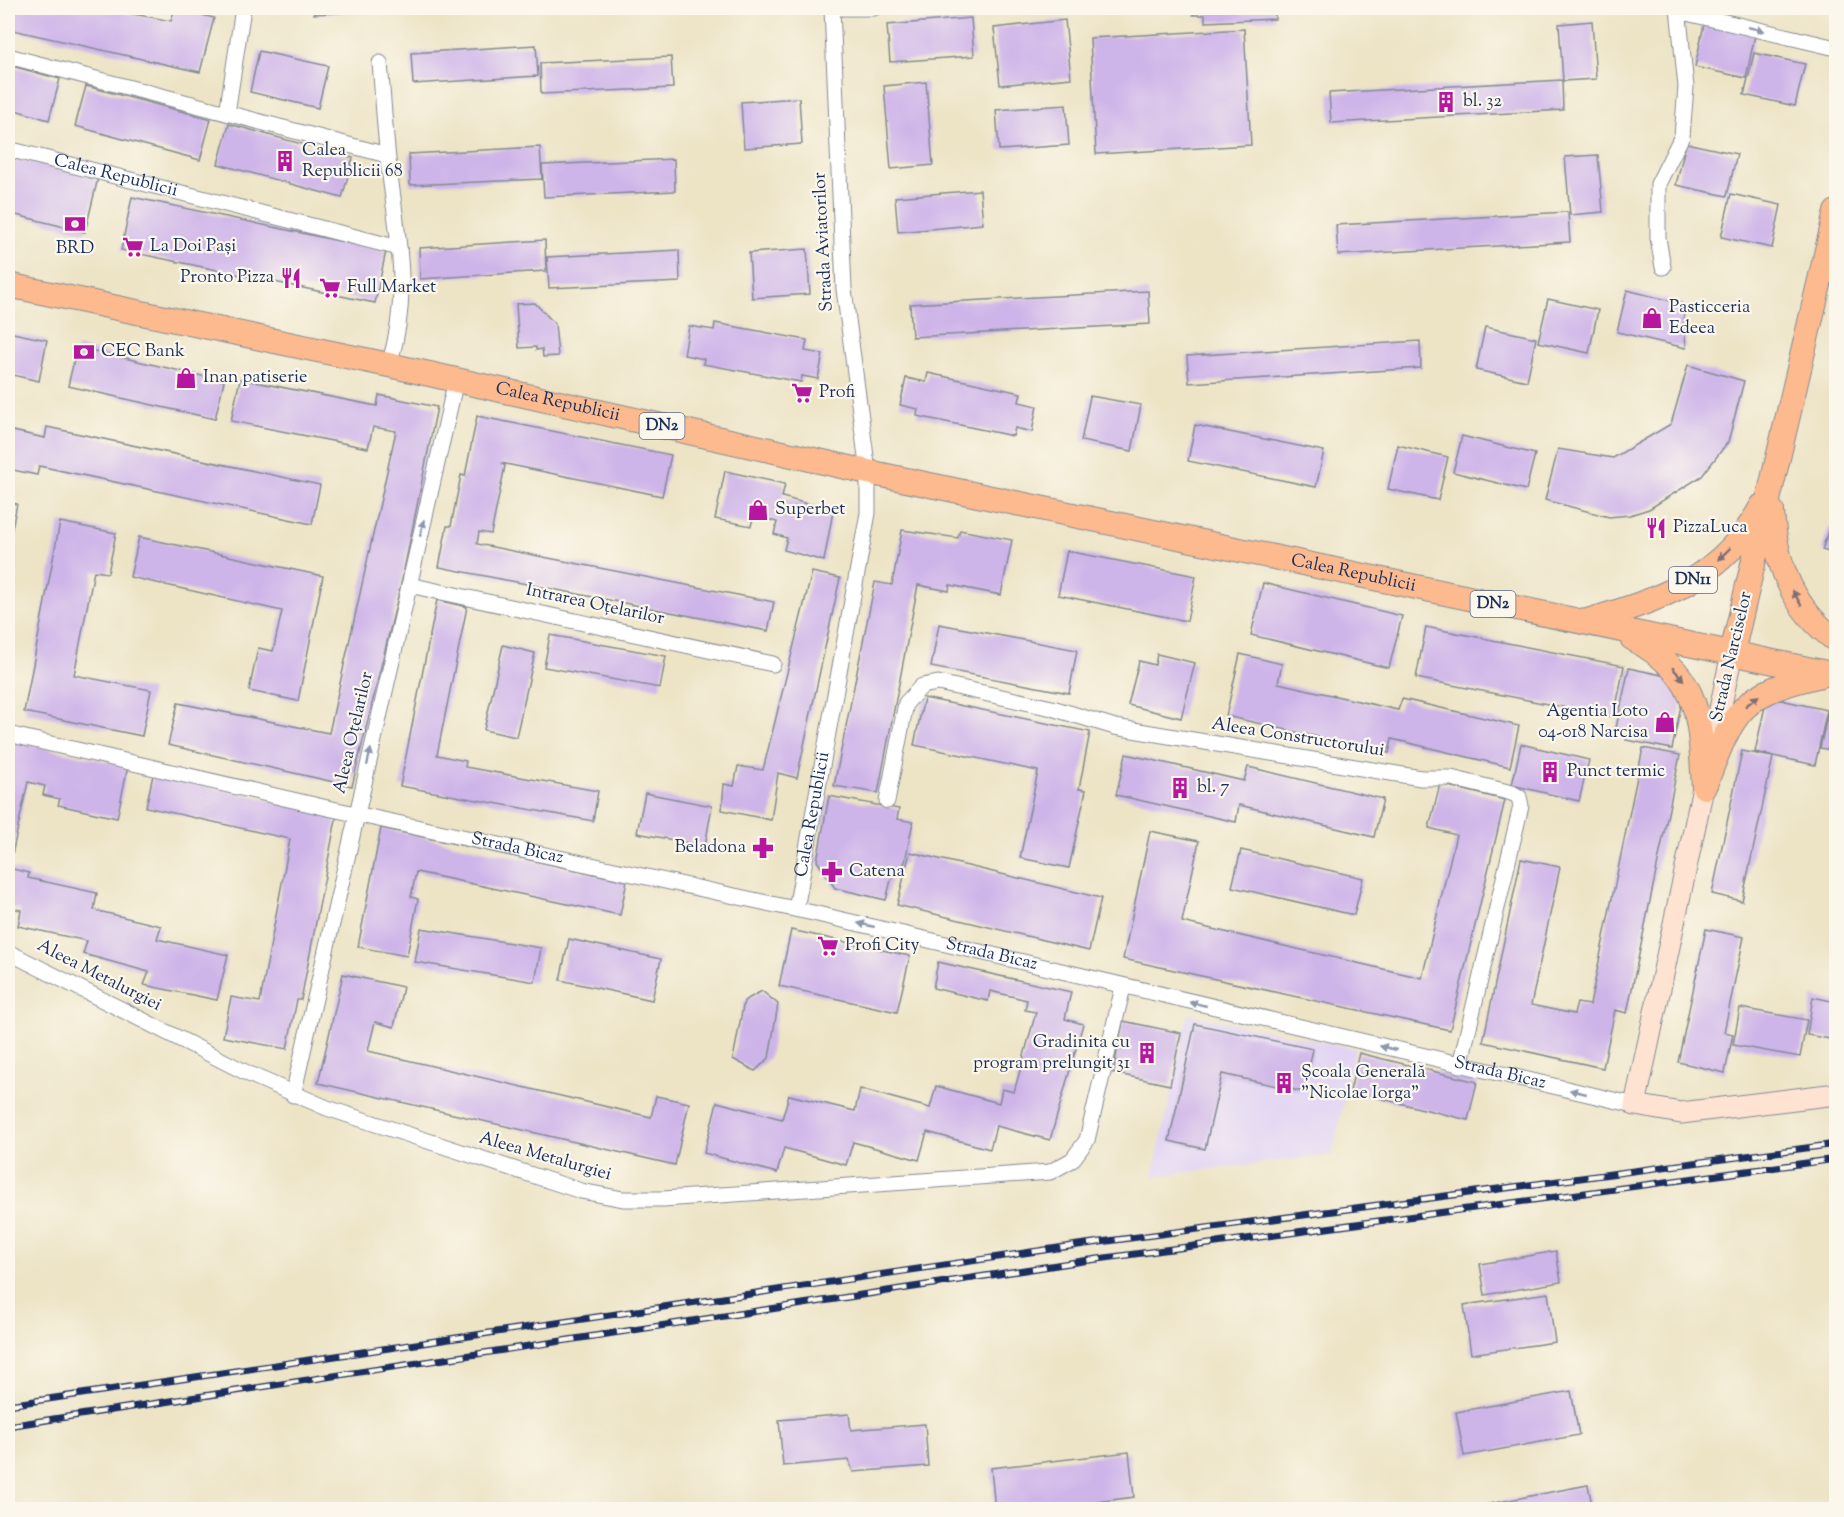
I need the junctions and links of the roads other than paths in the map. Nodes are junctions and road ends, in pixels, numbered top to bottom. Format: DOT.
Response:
graph roads {
  1 [pos="243,8"];
  2 [pos="832,8"];
  3 [pos="874,8"];
  4 [pos="1678,9"];
  5 [pos="1836,48"];
  6 [pos="8,56"];
  7 [pos="381,63"];
  8 [pos="227,113"];
  9 [pos="8,149"];
  10 [pos="387,155"];
  11 [pos="1836,212"];
  12 [pos="399,248"];
  13 [pos="1664,267"];
  14 [pos="1829,280"];
  15 [pos="8,285"];
  16 [pos="389,365"];
  17 [pos="456,380"];
  18 [pos="868,472"];
  19 [pos="1771,491"];
  20 [pos="409,585"];
  21 [pos="1582,622"];
  22 [pos="1614,628"];
  23 [pos="1836,640"];
  24 [pos="1732,652"];
  25 [pos="773,663"];
  26 [pos="1833,674"];
  27 [pos="8,734"];
  28 [pos="1704,787"];
  29 [pos="887,801"];
  30 [pos="356,814"];
  31 [pos="796,909"];
  32 [pos="8,952"];
  33 [pos="1123,987"];
  34 [pos="1460,1065"];
  35 [pos="1836,1094"];
  36 [pos="293,1095"];
  37 [pos="1635,1105"];
  1 -- 8 [label="street"];
  2 -- 3 [label="street, Strada Aviatorilor"];
  2 -- 18 [label="street, Strada Aviatorilor"];
  4 -- 5 [label="street, one-way"];
  4 -- 13 [label="street"];
  6 -- 8 [label="street"];
  7 -- 10 [label="street"];
  8 -- 10 [label="street"];
  9 -- 12 [label="street, Calea Republicii"];
  10 -- 12 [label="street"];
  11 -- 14 [label="main road, Strada Narciselor / DN11"];
  12 -- 16 [label="street"];
  14 -- 19 [label="main road, Strada Narciselor / DN11"];
  15 -- 16 [label="main road, Calea Republicii / DN2"];
  16 -- 17 [label="main road, Calea Republicii / DN2"];
  17 -- 18 [label="main road, Calea Republicii / DN2"];
  20 -- 17 [label="street, Aleea Oțelarilor, one-way"];
  18 -- 21 [label="main road, Calea Republicii / DN2"];
  18 -- 31 [label="street, Calea Republicii"];
  19 -- 21 [label="main road, DN11, one-way"];
  23 -- 19 [label="main road, DN11, one-way"];
  19 -- 24 [label="main road, Strada Narciselor / DN11"];
  20 -- 25 [label="street, Intrarea Oțelarilor"];
  30 -- 20 [label="street, Aleea Oțelarilor, one-way"];
  21 -- 22 [label="main road, Calea Republicii / DN2"];
  22 -- 24 [label="main road, Calea Republicii / DN2"];
  22 -- 28 [label="main road, one-way"];
  24 -- 26 [label="main road, Calea Republicii / DN2"];
  24 -- 28 [label="street, Strada Narciselor"];
  28 -- 26 [label="main road, one-way"];
  27 -- 30 [label="street, Strada Bicaz"];
  28 -- 37 [label="street, Strada Narciselor"];
  29 -- 34 [label="street, Aleea Constructorului"];
  30 -- 31 [label="street, Strada Bicaz"];
  30 -- 36 [label="street, Aleea Oțelarilor"];
  33 -- 31 [label="street, Strada Bicaz, one-way"];
  32 -- 36 [label="street, Aleea Metalurgiei"];
  34 -- 33 [label="street, Strada Bicaz, one-way"];
  33 -- 36 [label="street, Aleea Metalurgiei"];
  37 -- 34 [label="street, Strada Bicaz, one-way"];
  35 -- 37 [label="street, Strada Bicaz"];
}
